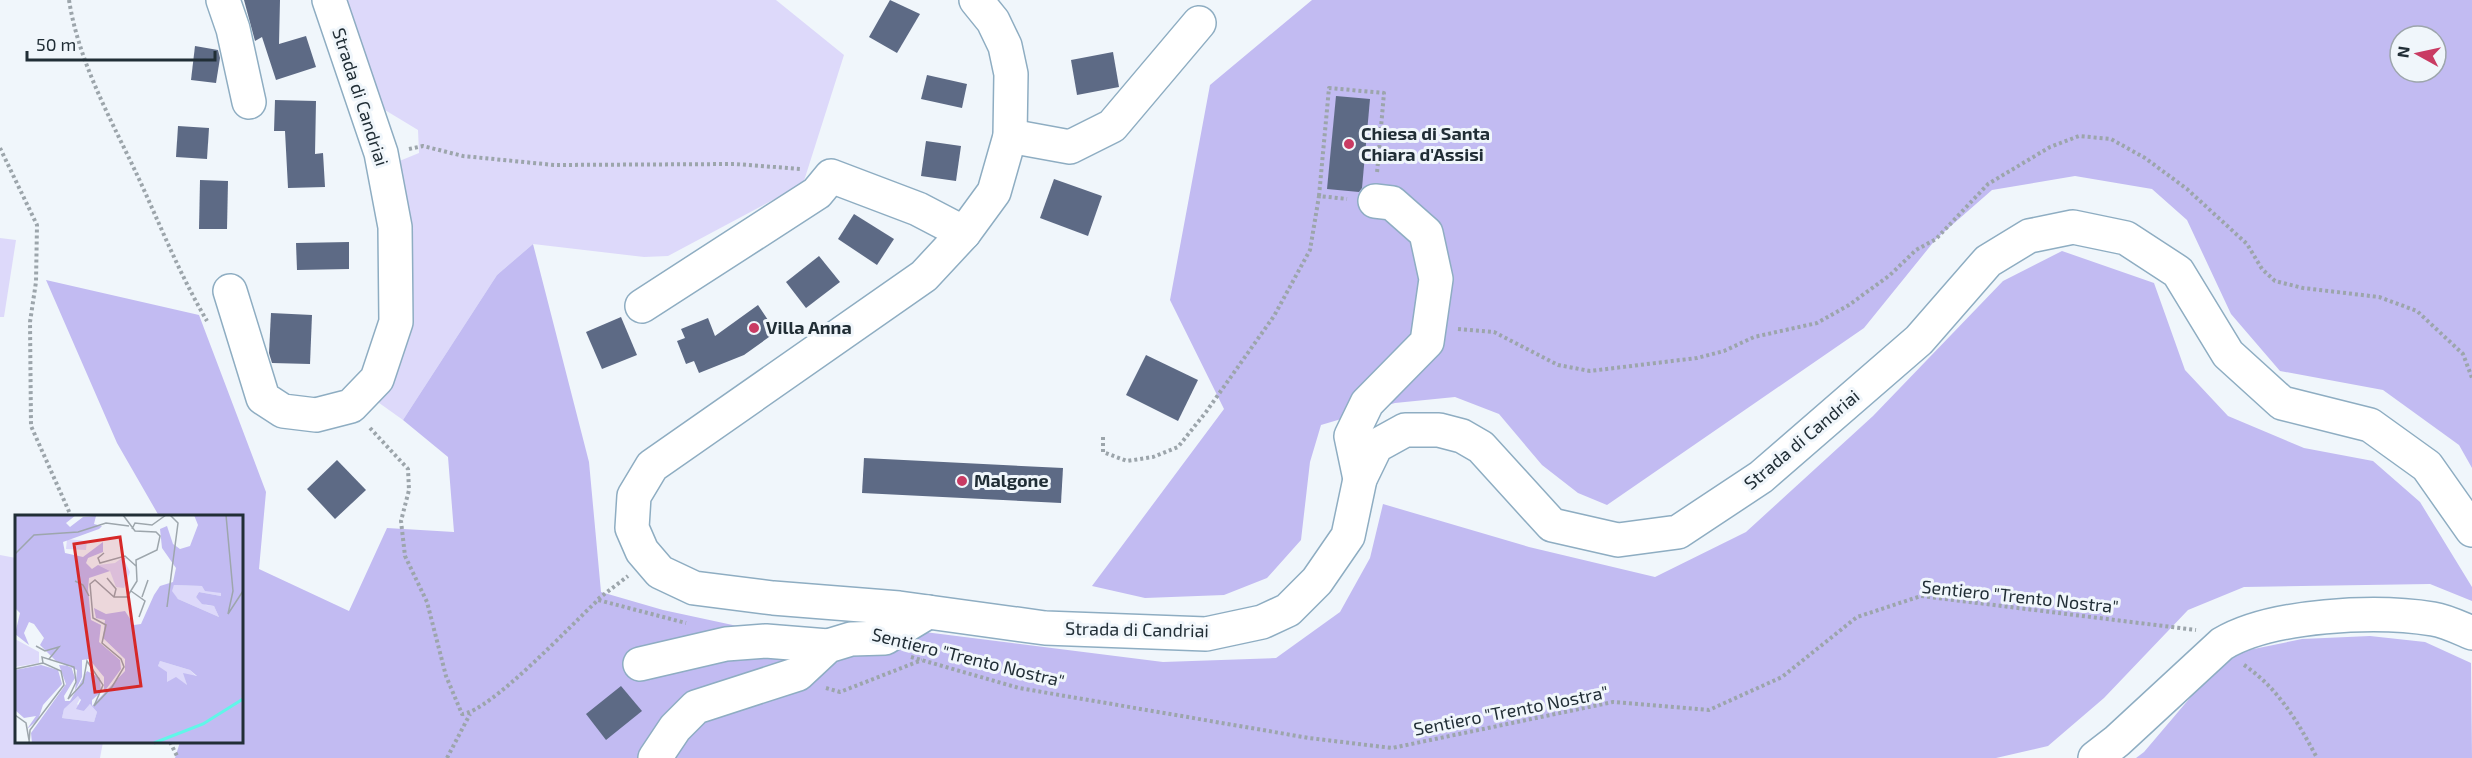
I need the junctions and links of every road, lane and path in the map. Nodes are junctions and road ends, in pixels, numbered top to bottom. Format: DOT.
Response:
graph roads {
  1 [pos="69,0"];
  2 [pos="223,0"];
  3 [pos="329,0"];
  4 [pos="976,0"];
  5 [pos="1199,23"];
  6 [pos="249,102"];
  7 [pos="1010,136"];
  8 [pos="423,146"];
  9 [pos="0,148"];
  10 [pos="831,176"];
  11 [pos="1318,196"];
  12 [pos="1375,201"];
  13 [pos="964,233"];
  14 [pos="230,291"];
  15 [pos="642,306"];
  16 [pos="212,329"];
  17 [pos="351,406"];
  18 [pos="1103,437"];
  19 [pos="1360,479"];
  20 [pos="71,515"];
  21 [pos="2472,530"];
  22 [pos="649,560"];
  23 [pos="598,600"];
  24 [pos="928,612"];
  25 [pos="687,623"];
  26 [pos="2472,633"];
  27 [pos="2222,644"];
  28 [pos="828,646"];
  29 [pos="905,656"];
  30 [pos="640,664"];
  31 [pos="470,713"];
  32 [pos="171,743"];
  33 [pos="178,758"];
  34 [pos="447,758"];
  35 [pos="655,758"];
  36 [pos="2095,758"];
  37 [pos="2317,758"];
  1 -- 16 [label="path"];
  2 -- 6 [label="main road"];
  3 -- 17 [label="main road, Strada di Candriai"];
  4 -- 7 [label="main road, Strada di Candriai"];
  5 -- 7 [label="main road"];
  7 -- 13 [label="main road, Strada di Candriai"];
  8 -- 10 [label="path"];
  9 -- 20 [label="path"];
  10 -- 13 [label="main road"];
  10 -- 15 [label="main road"];
  11 -- 12 [label="path"];
  11 -- 12 [label="path"];
  11 -- 18 [label="path"];
  12 -- 19 [label="main road"];
  13 -- 22 [label="main road, Strada di Candriai"];
  14 -- 17 [label="main road"];
  17 -- 31 [label="path"];
  19 -- 21 [label="main road, Strada di Candriai"];
  19 -- 24 [label="main road, Strada di Candriai"];
  22 -- 23 [label="path"];
  22 -- 24 [label="main road, Strada di Candriai"];
  23 -- 25 [label="path"];
  23 -- 31 [label="path"];
  24 -- 28 [label="main road"];
  26 -- 27 [label="main road"];
  27 -- 29 [label="path, Sentiero \"Trento Nostra\""];
  27 -- 36 [label="main road"];
  27 -- 37 [label="path, Sentiero \"Trento Nostra\""];
  28 -- 30 [label="main road"];
  28 -- 35 [label="main road"];
  31 -- 34 [label="path"];
  32 -- 33 [label="path"];
}
